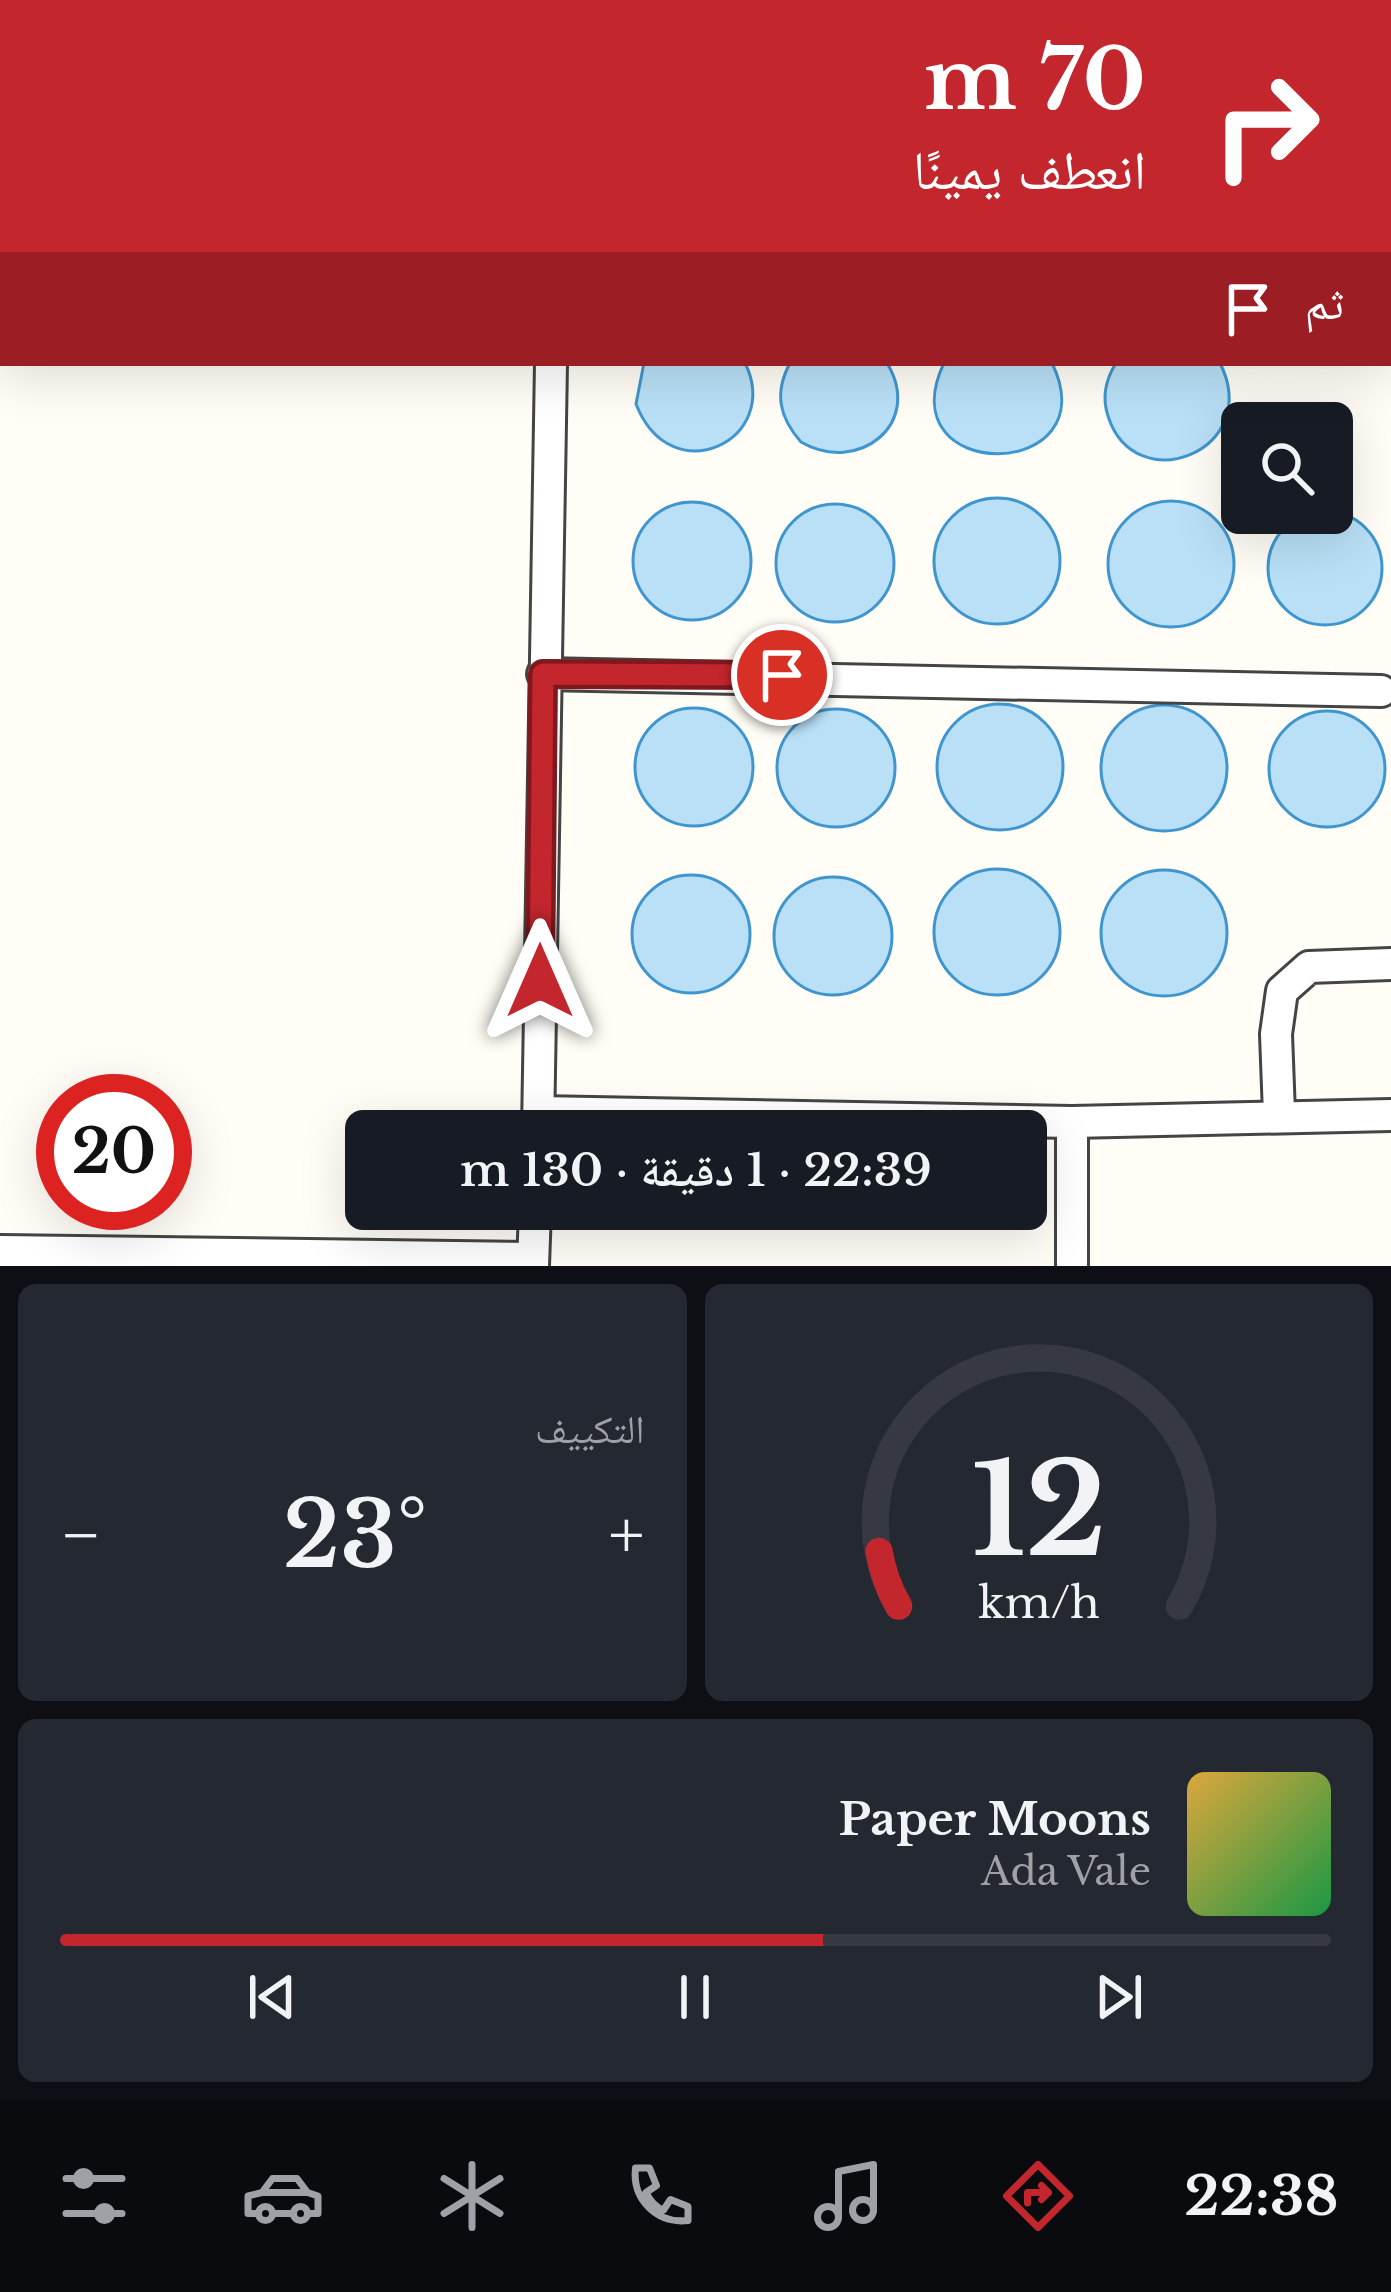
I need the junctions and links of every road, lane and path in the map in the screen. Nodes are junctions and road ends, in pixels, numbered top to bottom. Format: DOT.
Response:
graph roads {
  1 [pos="551,366"];
  2 [pos="543,674"];
  3 [pos="1382,691"];
  4 [pos="1391,964"];
  5 [pos="539,1110"];
  6 [pos="1279,1114"];
  7 [pos="1391,1115"];
  8 [pos="1047,1122"];
  9 [pos="1072,1122"];
  10 [pos="534,1230"];
  11 [pos="0,1251"];
  12 [pos="533,1262"];
  13 [pos="1072,1266"];
  1 -- 2 [label="lane"];
  2 -- 3 [label="lane"];
  2 -- 5 [label="lane"];
  4 -- 6 [label="lane"];
  6 -- 7 [label="lane"];
  6 -- 9 [label="lane"];
  8 -- 9 [label="lane"];
  9 -- 13 [label="lane"];
  10 -- 12 [label="lane"];
  11 -- 12 [label="lane"];
}
